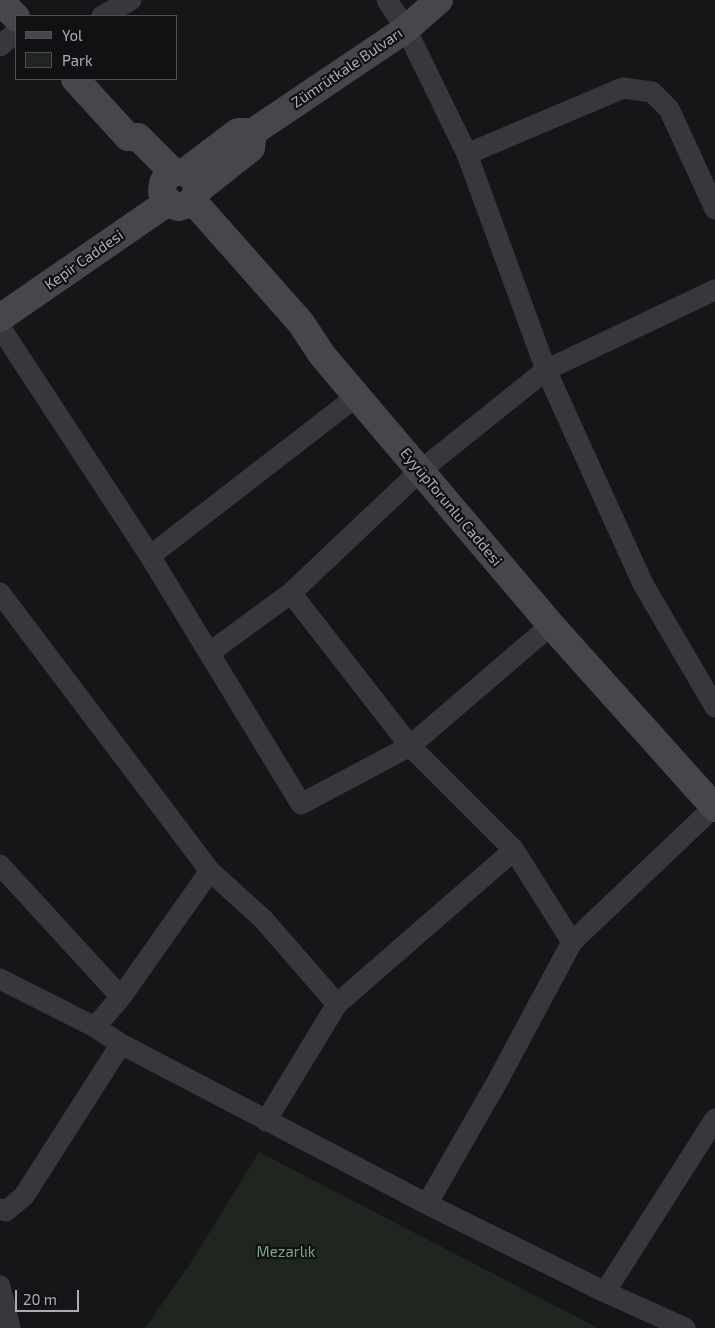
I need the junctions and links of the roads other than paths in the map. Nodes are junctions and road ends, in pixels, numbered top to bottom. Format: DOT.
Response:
graph roads {
  1 [pos="131,0"];
  2 [pos="387,0"];
  3 [pos="439,0"];
  4 [pos="0,1"];
  5 [pos="104,15"];
  6 [pos="15,16"];
  7 [pos="406,28"];
  8 [pos="15,33"];
  9 [pos="0,46"];
  10 [pos="76,80"];
  11 [pos="467,154"];
  12 [pos="180,187"];
  13 [pos="715,208"];
  14 [pos="715,290"];
  15 [pos="0,318"];
  16 [pos="0,327"];
  17 [pos="546,370"];
  18 [pos="357,396"];
  19 [pos="420,471"];
  20 [pos="150,556"];
  21 [pos="0,593"];
  22 [pos="291,593"];
  23 [pos="551,625"];
  24 [pos="209,654"];
  25 [pos="715,707"];
  26 [pos="410,746"];
  27 [pos="714,807"];
  28 [pos="514,850"];
  29 [pos="0,865"];
  30 [pos="210,871"];
  31 [pos="572,942"];
  32 [pos="0,979"];
  33 [pos="121,997"];
  34 [pos="337,1004"];
  35 [pos="95,1027"];
  36 [pos="121,1044"];
  37 [pos="715,1119"];
  38 [pos="266,1120"];
  39 [pos="428,1204"];
  40 [pos="0,1209"];
  41 [pos="0,1286"];
  42 [pos="605,1292"];
  43 [pos="10,1328"];
  44 [pos="684,1328"];
  1 -- 5 [label="street"];
  2 -- 7 [label="street"];
  3 -- 7 [label="street, Zümrütkale Bulvarı"];
  4 -- 6 [label="street"];
  7 -- 11 [label="street"];
  7 -- 12 [label="street, Zümrütkale Bulvarı"];
  8 -- 9 [label="street"];
  10 -- 12 [label="street, EyyüpTorunlu Caddesi"];
  11 -- 13 [label="street"];
  11 -- 17 [label="street"];
  12 -- 15 [label="street, Kepir Caddesi"];
  12 -- 18 [label="street, EyyüpTorunlu Caddesi"];
  14 -- 17 [label="street"];
  16 -- 20 [label="street"];
  17 -- 19 [label="street"];
  17 -- 25 [label="street"];
  18 -- 19 [label="street, EyyüpTorunlu Caddesi"];
  18 -- 20 [label="street"];
  19 -- 22 [label="street"];
  19 -- 23 [label="street, EyyüpTorunlu Caddesi"];
  20 -- 24 [label="street"];
  21 -- 30 [label="street"];
  22 -- 24 [label="street"];
  22 -- 26 [label="street"];
  23 -- 26 [label="street"];
  23 -- 27 [label="street, EyyüpTorunlu Caddesi"];
  24 -- 26 [label="street"];
  26 -- 28 [label="street"];
  27 -- 31 [label="street"];
  28 -- 31 [label="street"];
  28 -- 34 [label="street"];
  29 -- 33 [label="street"];
  30 -- 33 [label="street"];
  30 -- 34 [label="street"];
  31 -- 39 [label="street"];
  32 -- 35 [label="street"];
  33 -- 35 [label="street"];
  34 -- 38 [label="street"];
  35 -- 36 [label="street"];
  36 -- 38 [label="street"];
  36 -- 40 [label="street"];
  37 -- 42 [label="street"];
  38 -- 39 [label="street"];
  39 -- 42 [label="street"];
  41 -- 43 [label="street"];
  42 -- 44 [label="street"];
}
